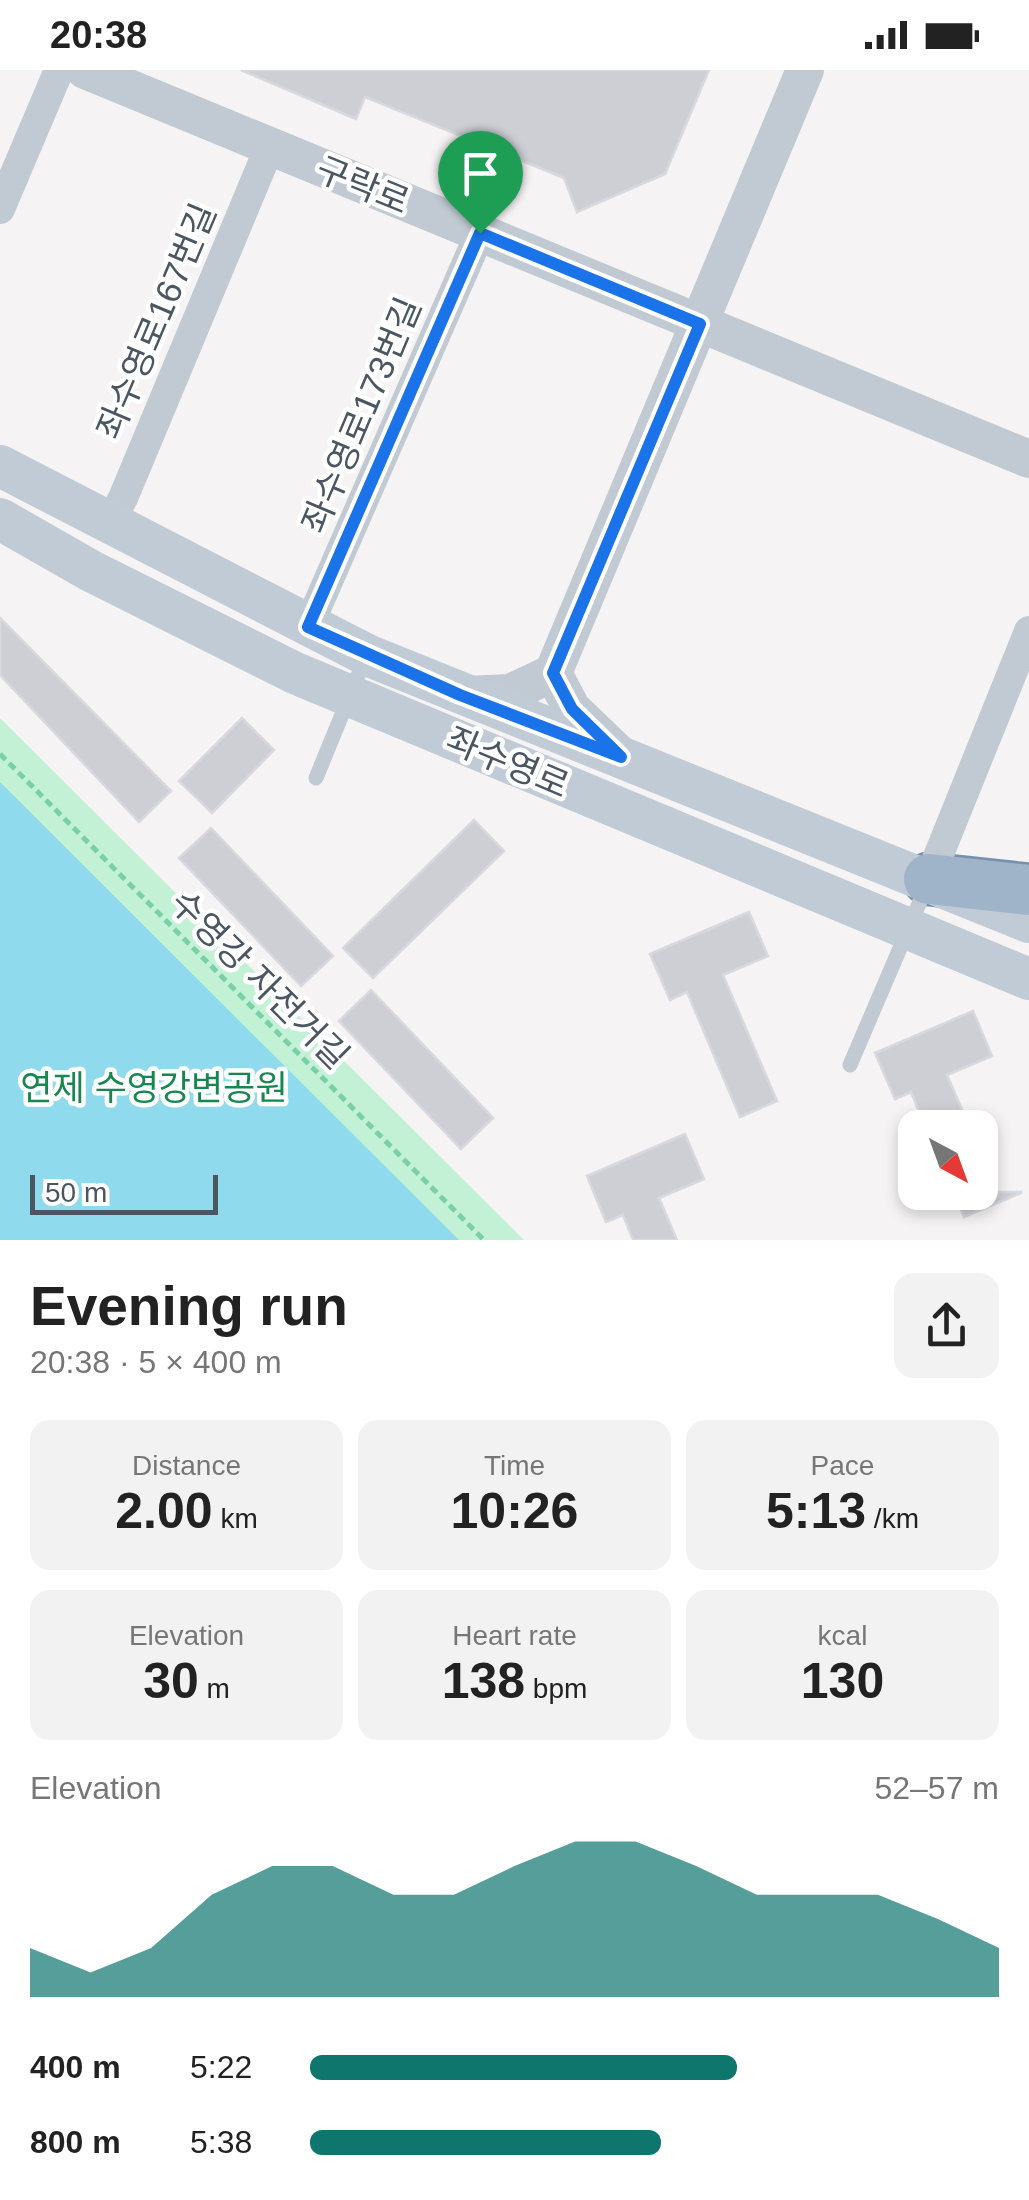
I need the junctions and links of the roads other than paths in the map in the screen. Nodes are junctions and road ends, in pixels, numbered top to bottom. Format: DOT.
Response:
graph roads {
  1 [pos="59,70"];
  2 [pos="85,70"];
  3 [pos="805,70"];
  4 [pos="270,146"];
  5 [pos="0,209"];
  6 [pos="480,233"];
  7 [pos="700,324"];
  8 [pos="1029,459"];
  9 [pos="0,466"];
  10 [pos="0,519"];
  11 [pos="109,524"];
  12 [pos="308,627"];
  13 [pos="1029,631"];
  14 [pos="366,655"];
  15 [pos="553,673"];
  16 [pos="460,695"];
  17 [pos="349,696"];
  18 [pos="621,757"];
  19 [pos="316,778"];
  20 [pos="929,879"];
  21 [pos="1029,890"];
  22 [pos="1029,922"];
  23 [pos="908,929"];
  24 [pos="1029,979"];
  25 [pos="850,1065"];
  1 -- 5 [label="street"];
  2 -- 4 [label="street, 구락로"];
  3 -- 7 [label="street"];
  4 -- 6 [label="street, 구락로"];
  4 -- 11 [label="street, 좌수영로167번길"];
  6 -- 7 [label="street, 구락로"];
  6 -- 12 [label="street, 좌수영로173번길"];
  7 -- 8 [label="street, 구락로"];
  7 -- 15 [label="street"];
  9 -- 11 [label="main road, 좌수영로"];
  10 -- 17 [label="main road, 좌수영로"];
  11 -- 12 [label="main road, 좌수영로"];
  12 -- 14 [label="main road, 좌수영로"];
  13 -- 20 [label="street"];
  14 -- 16 [label="main road, 좌수영로"];
  14 -- 17 [label="lane"];
  15 -- 16 [label="street"];
  15 -- 18 [label="street"];
  16 -- 18 [label="main road, 좌수영로"];
  17 -- 19 [label="lane"];
  17 -- 23 [label="main road, 좌수영로"];
  18 -- 20 [label="main road, 좌수영로"];
  20 -- 21 [label="highway"];
  20 -- 22 [label="main road, 좌수영로"];
  20 -- 23 [label="lane"];
  23 -- 24 [label="main road, 좌수영로"];
  23 -- 25 [label="lane"];
}
